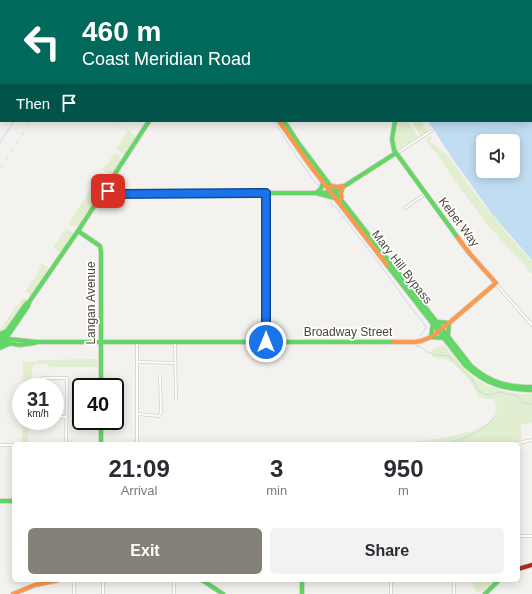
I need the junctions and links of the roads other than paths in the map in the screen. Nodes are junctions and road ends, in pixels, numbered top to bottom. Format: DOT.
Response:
graph roads {
  1 [pos="148,122"];
  2 [pos="280,122"];
  3 [pos="285,122"];
  4 [pos="395,122"];
  5 [pos="431,131"];
  6 [pos="396,153"];
  7 [pos="110,181"];
  8 [pos="323,182"];
  9 [pos="331,186"];
  10 [pos="343,186"];
  11 [pos="105,189"];
  12 [pos="333,192"];
  13 [pos="266,193"];
  14 [pos="316,193"];
  15 [pos="117,194"];
  16 [pos="425,194"];
  17 [pos="335,198"];
  18 [pos="341,200"];
  19 [pos="406,208"];
  20 [pos="78,231"];
  21 [pos="496,284"];
  22 [pos="435,323"];
  23 [pos="450,323"];
  24 [pos="532,325"];
  25 [pos="440,329"];
  26 [pos="9,332"];
  27 [pos="431,337"];
  28 [pos="446,337"];
  29 [pos="1,339"];
  30 [pos="15,341"];
  31 [pos="36,342"];
  32 [pos="101,342"];
  33 [pos="137,342"];
  34 [pos="176,342"];
  35 [pos="266,342"];
  36 [pos="10,344"];
  37 [pos="0,348"];
  38 [pos="137,362"];
  39 [pos="176,363"];
  40 [pos="160,377"];
  41 [pos="64,378"];
  42 [pos="101,378"];
  43 [pos="532,387"];
  44 [pos="532,390"];
  45 [pos="176,398"];
  46 [pos="137,414"];
  47 [pos="66,417"];
  48 [pos="101,430"];
  49 [pos="532,440"];
  50 [pos="66,442"];
  51 [pos="101,442"];
  52 [pos="137,442"];
  53 [pos="520,443"];
  54 [pos="0,445"];
  55 [pos="12,445"];
  56 [pos="0,501"];
  57 [pos="12,501"];
  58 [pos="520,536"];
  59 [pos="532,536"];
  60 [pos="532,565"];
  61 [pos="520,568"];
  62 [pos="49,582"];
  63 [pos="74,582"];
  64 [pos="103,582"];
  65 [pos="174,582"];
  66 [pos="205,582"];
  67 [pos="302,582"];
  68 [pos="391,582"];
  69 [pos="454,582"];
  70 [pos="497,582"];
  71 [pos="14,594"];
  72 [pos="74,594"];
  73 [pos="104,594"];
  74 [pos="174,594"];
  75 [pos="223,594"];
  76 [pos="302,594"];
  77 [pos="391,594"];
  78 [pos="454,594"];
  79 [pos="485,594"];
  1 -- 7 [label="main road"];
  2 -- 8 [label="main road, Mary Hill Bypass"];
  3 -- 9 [label="main road, Mary Hill Bypass"];
  4 -- 6 [label="main road, Kebet Way"];
  5 -- 6 [label="street"];
  6 -- 10 [label="main road"];
  6 -- 16 [label="main road, Kebet Way"];
  7 -- 11 [label="main road"];
  7 -- 15 [label="main road"];
  8 -- 12 [label="main road, Mary Hill Bypass"];
  8 -- 14 [label="main road"];
  9 -- 10 [label="main road"];
  9 -- 12 [label="main road, Mary Hill Bypass"];
  10 -- 12 [label="main road"];
  10 -- 18 [label="main road"];
  11 -- 15 [label="main road"];
  11 -- 20 [label="main road"];
  12 -- 14 [label="main road"];
  12 -- 17 [label="main road, Mary Hill Bypass"];
  12 -- 18 [label="main road, Mary Hill Bypass"];
  13 -- 14 [label="main road"];
  13 -- 15 [label="main road"];
  13 -- 35 [label="main road"];
  14 -- 17 [label="main road"];
  16 -- 19 [label="street"];
  16 -- 21 [label="main road, Kebet Way"];
  17 -- 22 [label="main road, Mary Hill Bypass"];
  18 -- 22 [label="main road, Mary Hill Bypass"];
  20 -- 26 [label="main road"];
  20 -- 32 [label="main road, Langan Avenue"];
  21 -- 23 [label="main road, Broadway Street"];
  21 -- 24 [label="street, Kebet Way"];
  22 -- 23 [label="main road"];
  22 -- 25 [label="main road, Mary Hill Bypass"];
  22 -- 27 [label="main road"];
  23 -- 25 [label="main road, Broadway Street"];
  23 -- 28 [label="main road"];
  25 -- 27 [label="main road, Broadway Street"];
  25 -- 28 [label="main road, Mary Hill Bypass"];
  26 -- 29 [label="main road"];
  26 -- 30 [label="main road"];
  27 -- 28 [label="main road"];
  27 -- 35 [label="main road, Broadway Street"];
  28 -- 43 [label="main road, Mary Hill Bypass"];
  28 -- 44 [label="main road, Mary Hill Bypass"];
  29 -- 30 [label="main road, Broadway Street"];
  29 -- 36 [label="main road, Broadway Street"];
  29 -- 37 [label="main road"];
  30 -- 31 [label="main road, Broadway Street"];
  31 -- 32 [label="main road, Broadway Street"];
  31 -- 36 [label="main road, Broadway Street"];
  32 -- 33 [label="main road, Broadway Street"];
  32 -- 42 [label="main road, Langan Avenue"];
  33 -- 34 [label="main road, Broadway Street"];
  33 -- 38 [label="street"];
  34 -- 35 [label="main road, Broadway Street"];
  34 -- 39 [label="street"];
  36 -- 37 [label="main road"];
  38 -- 39 [label="street"];
  38 -- 46 [label="street"];
  39 -- 45 [label="street"];
  40 -- 46 [label="street"];
  41 -- 47 [label="street"];
  46 -- 52 [label="street"];
  47 -- 50 [label="street"];
  48 -- 51 [label="main road"];
  49 -- 53 [label="street"];
  54 -- 55 [label="street"];
  56 -- 57 [label="main road"];
  58 -- 59 [label="street"];
  60 -- 61 [label="main road"];
  62 -- 71 [label="main road"];
  63 -- 72 [label="street"];
  64 -- 73 [label="street"];
  65 -- 74 [label="street"];
  66 -- 75 [label="main road"];
  67 -- 76 [label="main road"];
  68 -- 77 [label="street"];
  69 -- 78 [label="street"];
  70 -- 79 [label="main road"];
}
